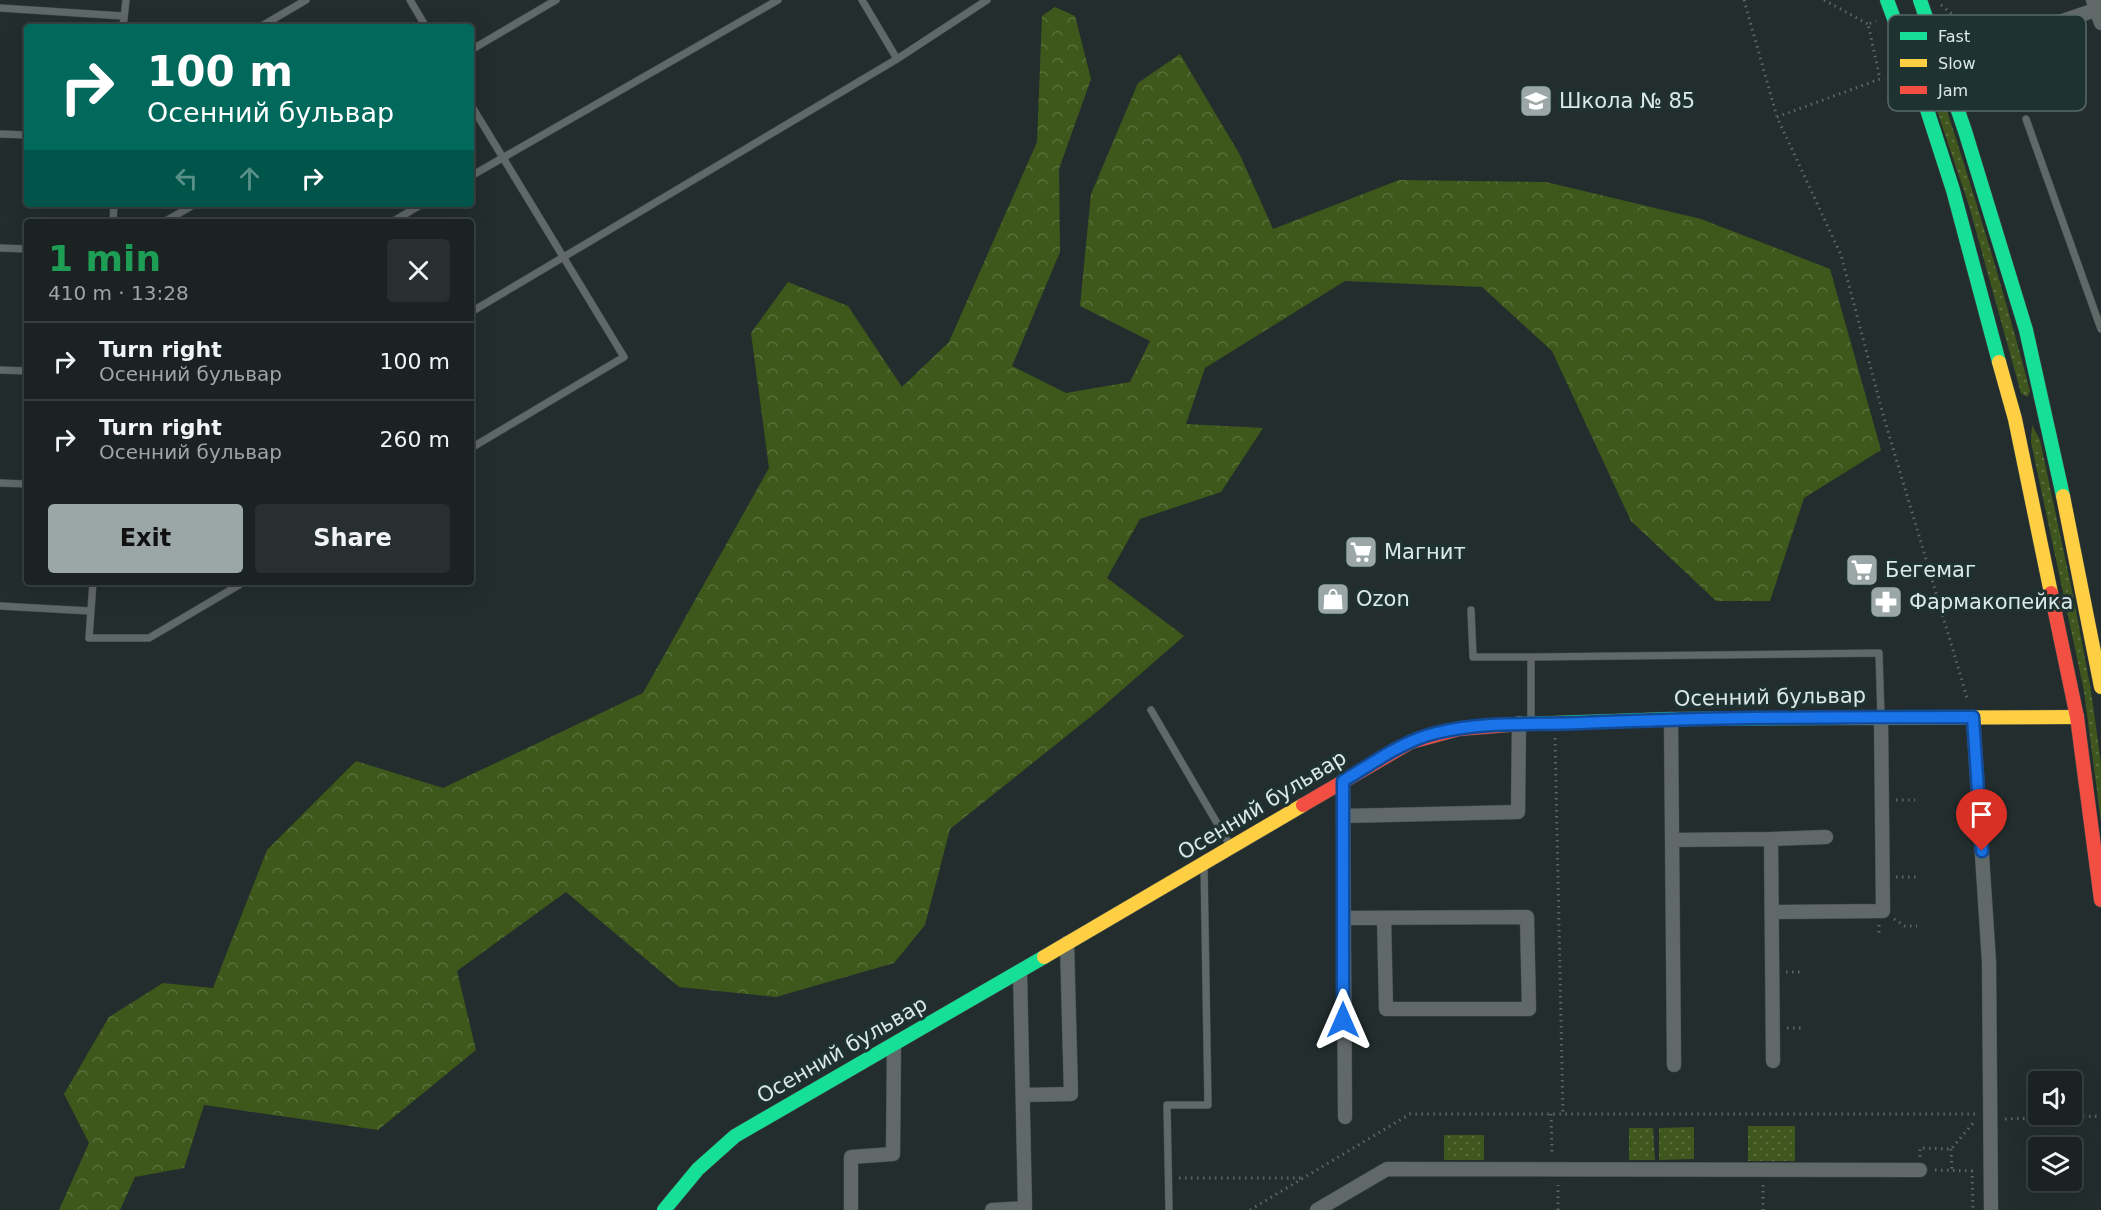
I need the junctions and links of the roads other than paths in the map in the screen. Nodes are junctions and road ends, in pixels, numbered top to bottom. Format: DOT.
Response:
graph roads {
  1 [pos="126,0"];
  2 [pos="306,0"];
  3 [pos="410,0"];
  4 [pos="556,0"];
  5 [pos="778,0"];
  6 [pos="862,0"];
  7 [pos="987,0"];
  8 [pos="1887,0"];
  9 [pos="0,8"];
  10 [pos="2098,10"];
  11 [pos="1893,15"];
  12 [pos="2083,15"];
  13 [pos="123,16"];
  14 [pos="123,24"];
  15 [pos="265,24"];
  16 [pos="424,24"];
  17 [pos="474,48"];
  18 [pos="897,59"];
  19 [pos="474,110"];
  20 [pos="1928,111"];
  21 [pos="1957,111"];
  22 [pos="2026,119"];
  23 [pos="0,134"];
  24 [pos="24,135"];
  25 [pos="502,158"];
  26 [pos="474,174"];
  27 [pos="190,207"];
  28 [pos="417,207"];
  29 [pos="169,219"];
  30 [pos="397,219"];
  31 [pos="0,248"];
  32 [pos="24,249"];
  33 [pos="562,257"];
  34 [pos="474,310"];
  35 [pos="2101,329"];
  36 [pos="0,370"];
  37 [pos="24,371"];
  38 [pos="2031,416"];
  39 [pos="474,446"];
  40 [pos="0,483"];
  41 [pos="24,484"];
  42 [pos="93,585"];
  43 [pos="239,585"];
  44 [pos="0,606"];
  45 [pos="1471,610"];
  46 [pos="90,611"];
  47 [pos="1531,657"];
  48 [pos="2101,687"];
  49 [pos="1151,710"];
  50 [pos="1881,717"];
  51 [pos="1973,717"];
  52 [pos="2077,717"];
  53 [pos="1671,719"];
  54 [pos="1525,724"];
  55 [pos="1343,781"];
  56 [pos="1343,816"];
  57 [pos="1826,837"];
  58 [pos="1771,839"];
  59 [pos="1672,840"];
  60 [pos="1231,848"];
  61 [pos="1204,863"];
  62 [pos="2101,900"];
  63 [pos="1772,912"];
  64 [pos="1344,918"];
  65 [pos="1384,918"];
  66 [pos="1067,943"];
  67 [pos="1020,971"];
  68 [pos="894,1045"];
  69 [pos="1773,1061"];
  70 [pos="1674,1065"];
  71 [pos="1023,1095"];
  72 [pos="1345,1117"];
  73 [pos="1920,1170"];
  74 [pos="660,1209"];
  75 [pos="851,1210"];
  76 [pos="992,1210"];
  77 [pos="1169,1210"];
  78 [pos="1317,1210"];
  79 [pos="1991,1210"];
  1 -- 13 [label="lane"];
  2 -- 15 [label="lane"];
  3 -- 16 [label="lane"];
  4 -- 17 [label="lane"];
  5 -- 25 [label="lane"];
  6 -- 18 [label="lane"];
  7 -- 18 [label="lane"];
  8 -- 11 [label="main road"];
  9 -- 13 [label="lane"];
  10 -- 12 [label="street"];
  13 -- 14 [label="lane"];
  18 -- 33 [label="lane"];
  19 -- 25 [label="lane"];
  20 -- 38 [label="main road"];
  21 -- 38 [label="main road"];
  22 -- 35 [label="lane"];
  23 -- 24 [label="lane"];
  25 -- 26 [label="lane"];
  25 -- 33 [label="lane"];
  27 -- 29 [label="lane"];
  28 -- 30 [label="lane"];
  31 -- 32 [label="lane"];
  33 -- 34 [label="lane"];
  33 -- 39 [label="lane"];
  36 -- 37 [label="lane"];
  38 -- 48 [label="main road"];
  38 -- 52 [label="main road"];
  40 -- 41 [label="lane"];
  42 -- 46 [label="lane"];
  43 -- 46 [label="lane"];
  44 -- 46 [label="lane"];
  45 -- 47 [label="lane"];
  47 -- 50 [label="lane"];
  47 -- 54 [label="lane"];
  49 -- 60 [label="lane"];
  50 -- 51 [label="main road, Осенний бульвар"];
  50 -- 53 [label="main road, Осенний бульвар"];
  50 -- 63 [label="street"];
  51 -- 52 [label="main road, Осенний бульвар"];
  51 -- 79 [label="street"];
  52 -- 62 [label="main road"];
  53 -- 54 [label="main road, Осенний бульвар"];
  53 -- 59 [label="street"];
  54 -- 55 [label="main road, Осенний бульвар"];
  54 -- 56 [label="street"];
  55 -- 56 [label="street"];
  55 -- 60 [label="main road, Осенний бульвар"];
  56 -- 64 [label="street"];
  57 -- 58 [label="street"];
  58 -- 59 [label="street"];
  58 -- 63 [label="street"];
  59 -- 70 [label="street"];
  60 -- 61 [label="main road, Осенний бульвар"];
  61 -- 66 [label="main road, Осенний бульвар"];
  61 -- 77 [label="lane"];
  63 -- 69 [label="street"];
  64 -- 65 [label="street"];
  64 -- 72 [label="street"];
  65 -- 65 [label="street"];
  66 -- 67 [label="main road, Осенний бульвар"];
  66 -- 71 [label="street"];
  67 -- 68 [label="main road, Осенний бульвар"];
  67 -- 71 [label="street"];
  68 -- 74 [label="main road, Осенний бульвар"];
  68 -- 75 [label="street"];
  71 -- 76 [label="street"];
  73 -- 78 [label="street"];
}
